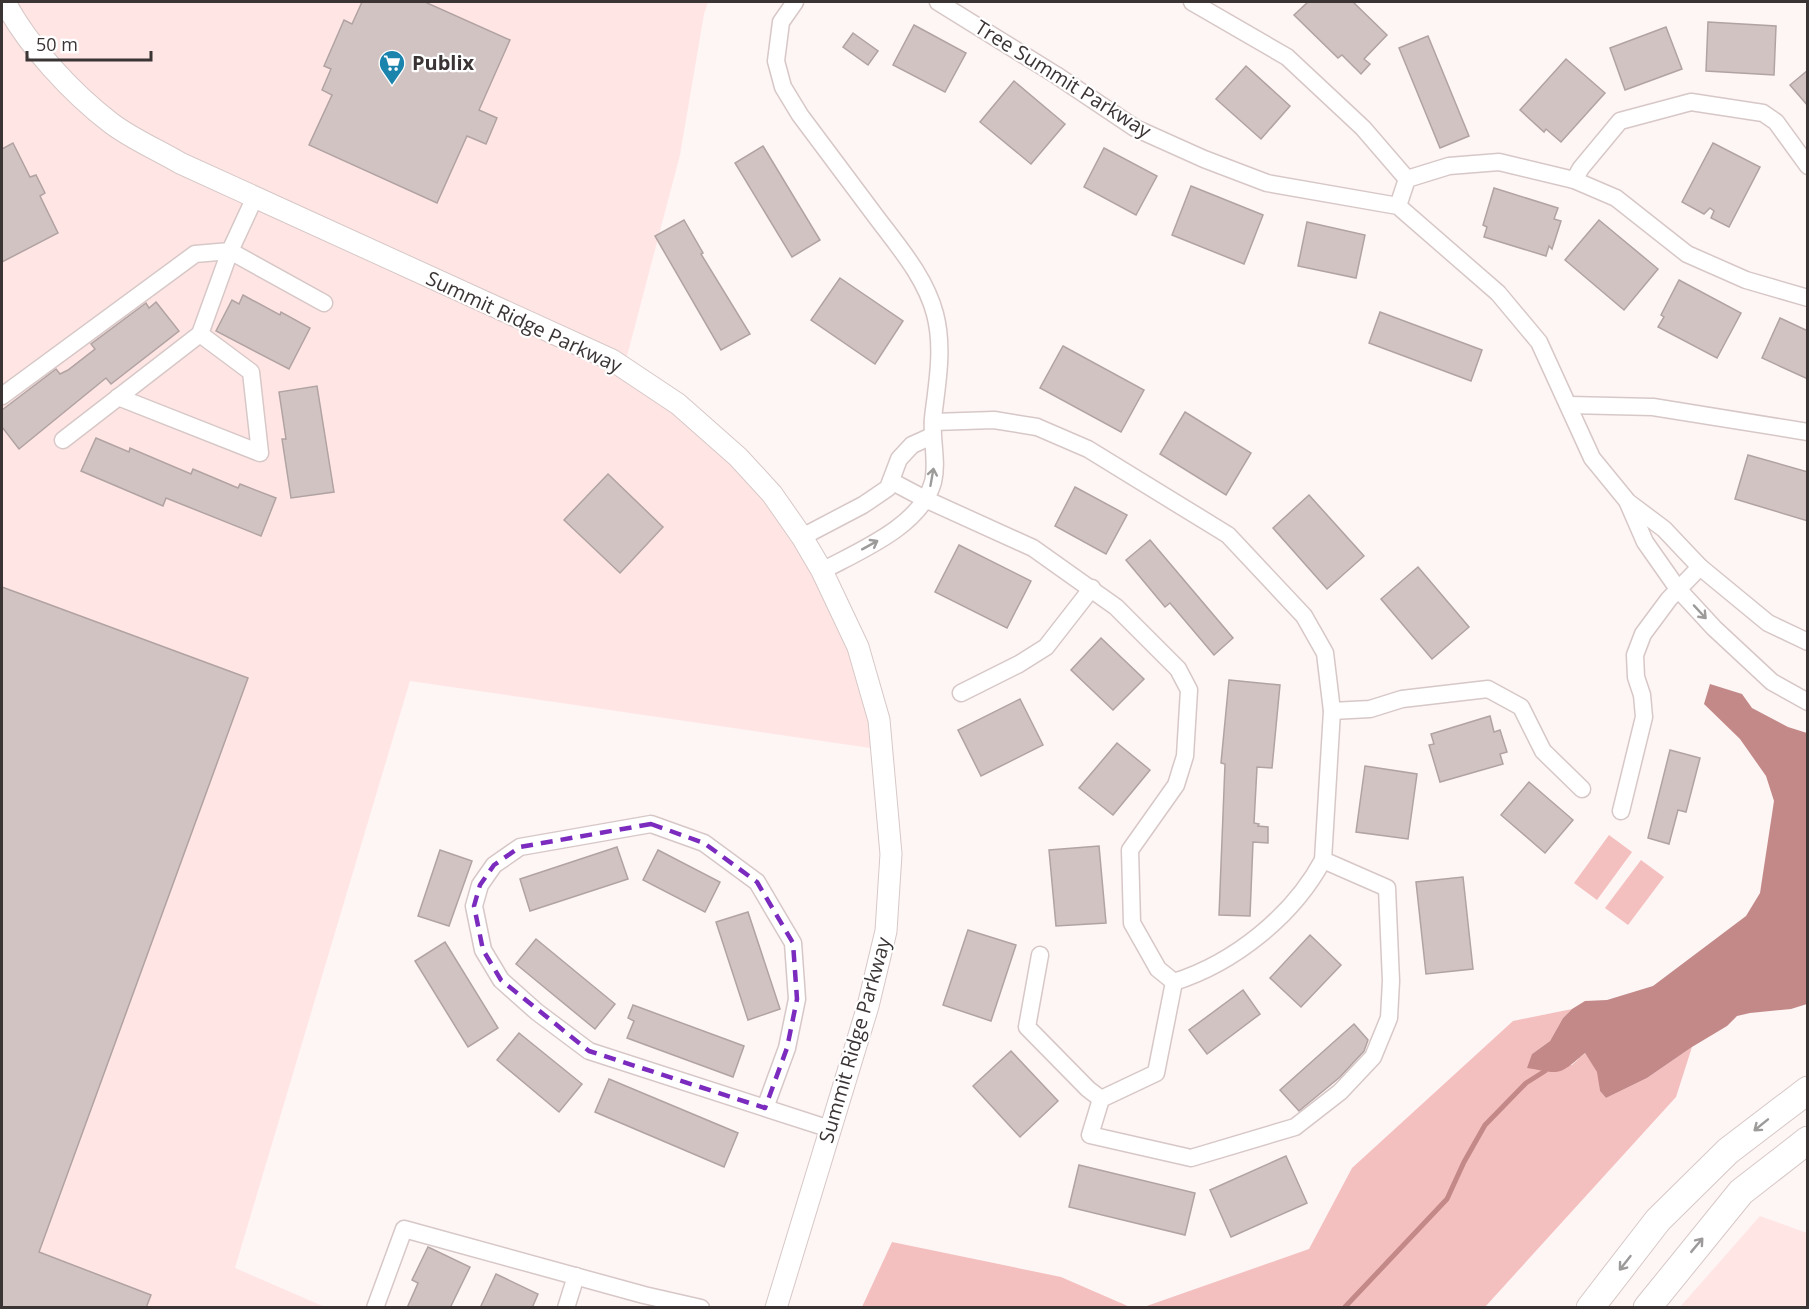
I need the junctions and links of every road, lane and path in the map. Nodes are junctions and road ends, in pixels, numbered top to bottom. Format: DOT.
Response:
graph roads {
  1 [pos="5,2"];
  2 [pos="795,2"];
  3 [pos="938,2"];
  4 [pos="1192,2"];
  5 [pos="1808,166"];
  6 [pos="1407,179"];
  7 [pos="1574,180"];
  8 [pos="255,197"];
  9 [pos="1398,206"];
  10 [pos="230,251"];
  11 [pos="1808,298"];
  12 [pos="324,303"];
  13 [pos="200,334"];
  14 [pos="2,396"];
  15 [pos="118,397"];
  16 [pos="1569,405"];
  17 [pos="932,429"];
  18 [pos="1808,432"];
  19 [pos="63,440"];
  20 [pos="891,481"];
  21 [pos="925,499"];
  22 [pos="1628,502"];
  23 [pos="802,537"];
  24 [pos="1700,567"];
  25 [pos="822,571"];
  26 [pos="1092,588"];
  27 [pos="1678,589"];
  28 [pos="1808,642"];
  29 [pos="961,693"];
  30 [pos="1808,702"];
  31 [pos="1332,711"];
  32 [pos="1582,789"];
  33 [pos="1621,811"];
  34 [pos="1323,860"];
  35 [pos="1040,955"];
  36 [pos="1173,982"];
  37 [pos="1808,1089"];
  38 [pos="1101,1099"];
  39 [pos="765,1108"];
  40 [pos="830,1130"];
  41 [pos="1808,1140"];
  42 [pos="576,1276"];
  43 [pos="628,1299"];
  44 [pos="375,1308"];
  45 [pos="566,1308"];
  46 [pos="701,1308"];
  47 [pos="776,1308"];
  48 [pos="1590,1308"];
  49 [pos="1647,1308"];
  1 -- 8 [label="street, Summit Ridge Parkway"];
  2 -- 17 [label="street"];
  3 -- 9 [label="street, Tree Summit Parkway"];
  4 -- 6 [label="street"];
  5 -- 7 [label="street"];
  6 -- 7 [label="street"];
  6 -- 9 [label="street"];
  7 -- 11 [label="street"];
  8 -- 10 [label="street"];
  8 -- 23 [label="street, Summit Ridge Parkway"];
  9 -- 16 [label="street"];
  10 -- 12 [label="street"];
  10 -- 13 [label="street"];
  10 -- 14 [label="street"];
  13 -- 15 [label="street"];
  13 -- 15 [label="street"];
  15 -- 19 [label="street"];
  16 -- 18 [label="street"];
  16 -- 22 [label="street"];
  17 -- 20 [label="street"];
  21 -- 17 [label="street, one-way"];
  17 -- 31 [label="street"];
  20 -- 21 [label="street"];
  20 -- 23 [label="street"];
  25 -- 21 [label="street, one-way"];
  21 -- 26 [label="street"];
  22 -- 24 [label="street"];
  22 -- 27 [label="street"];
  23 -- 25 [label="street, Summit Ridge Parkway"];
  24 -- 27 [label="street"];
  24 -- 28 [label="street"];
  25 -- 40 [label="street, Summit Ridge Parkway"];
  26 -- 29 [label="street"];
  26 -- 36 [label="street"];
  27 -- 30 [label="street, one-way"];
  27 -- 33 [label="street"];
  31 -- 32 [label="street"];
  31 -- 34 [label="street"];
  34 -- 36 [label="street"];
  34 -- 38 [label="street"];
  35 -- 38 [label="street"];
  36 -- 38 [label="street"];
  37 -- 48 [label="highway, one-way"];
  39 -- 39 [label="street"];
  39 -- 40 [label="street"];
  40 -- 47 [label="street, Summit Ridge Parkway"];
  49 -- 41 [label="highway, one-way"];
  42 -- 43 [label="street"];
  42 -- 44 [label="street"];
  42 -- 45 [label="street"];
  43 -- 46 [label="street"];
}
